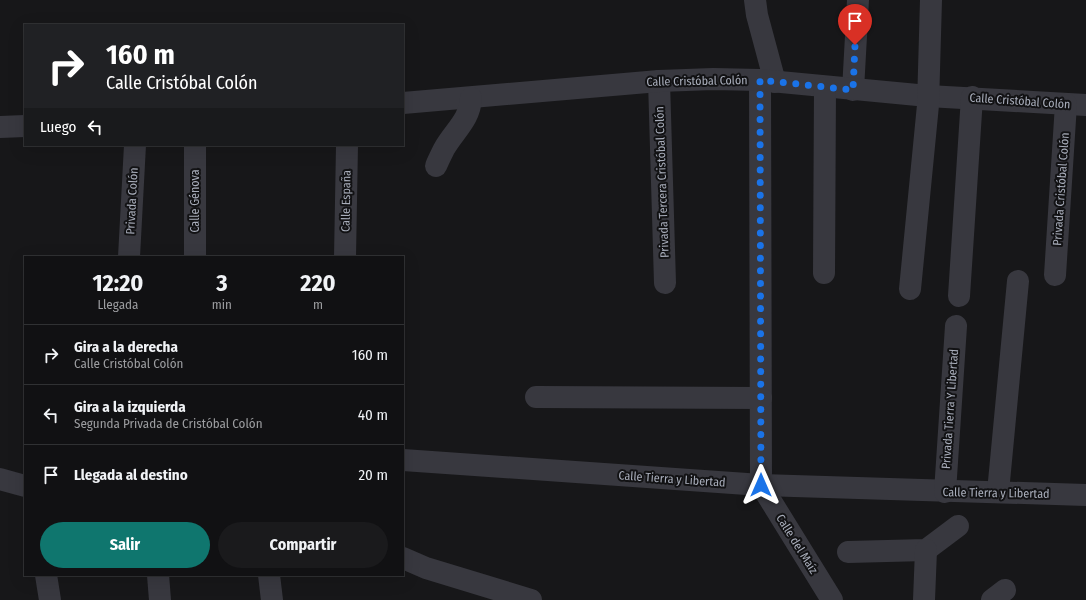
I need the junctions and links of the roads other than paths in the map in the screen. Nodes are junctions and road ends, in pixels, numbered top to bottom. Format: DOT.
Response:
graph roads {
  1 [pos="755,0"];
  2 [pos="858,0"];
  3 [pos="931,0"];
  4 [pos="659,80"];
  5 [pos="767,81"];
  6 [pos="825,88"];
  7 [pos="853,90"];
  8 [pos="928,96"];
  9 [pos="471,98"];
  10 [pos="972,98"];
  11 [pos="404,103"];
  12 [pos="1076,104"];
  13 [pos="24,126"];
  14 [pos="0,128"];
  15 [pos="135,146"];
  16 [pos="196,146"];
  17 [pos="347,146"];
  18 [pos="436,166"];
  19 [pos="129,256"];
  20 [pos="195,256"];
  21 [pos="345,256"];
  22 [pos="824,273"];
  23 [pos="1055,275"];
  24 [pos="1018,281"];
  25 [pos="665,283"];
  26 [pos="910,289"];
  27 [pos="960,296"];
  28 [pos="956,326"];
  29 [pos="536,398"];
  30 [pos="761,398"];
  31 [pos="404,460"];
  32 [pos="0,480"];
  33 [pos="761,485"];
  34 [pos="24,486"];
  35 [pos="945,492"];
  36 [pos="998,492"];
  37 [pos="1086,495"];
  38 [pos="958,526"];
  39 [pos="926,550"];
  40 [pos="848,552"];
  41 [pos="404,558"];
  42 [pos="46,576"];
  43 [pos="158,576"];
  44 [pos="269,576"];
  45 [pos="50,600"];
  46 [pos="160,600"];
  47 [pos="272,600"];
  48 [pos="531,600"];
  49 [pos="832,600"];
  50 [pos="924,600"];
  1 -- 5 [label="street"];
  2 -- 7 [label="street"];
  3 -- 8 [label="street"];
  4 -- 5 [label="street, Calle Cristóbal Colón"];
  4 -- 9 [label="street, Calle Cristóbal Colón"];
  4 -- 25 [label="street, Privada Tercera Cristóbal Colón"];
  5 -- 6 [label="street, Calle Cristóbal Colón"];
  5 -- 30 [label="street"];
  6 -- 7 [label="street, Calle Cristóbal Colón"];
  6 -- 22 [label="street"];
  7 -- 8 [label="street, Calle Cristóbal Colón"];
  8 -- 10 [label="street, Calle Cristóbal Colón"];
  8 -- 26 [label="street"];
  9 -- 11 [label="street, Calle Cristóbal Colón"];
  9 -- 18 [label="street"];
  10 -- 12 [label="street, Calle Cristóbal Colón"];
  10 -- 27 [label="street"];
  12 -- 23 [label="street, Privada Cristóbal Colón"];
  13 -- 14 [label="street"];
  15 -- 19 [label="street, Privada Colón"];
  16 -- 20 [label="street, Calle Génova"];
  17 -- 21 [label="street, Calle España"];
  24 -- 36 [label="street"];
  28 -- 35 [label="street, Privada Tierra Y Libertad"];
  29 -- 30 [label="street"];
  30 -- 33 [label="street"];
  31 -- 33 [label="street, Calle Tierra y Libertad"];
  32 -- 34 [label="street"];
  33 -- 35 [label="street, Calle Tierra y Libertad"];
  33 -- 49 [label="street, Calle del Maíz"];
  35 -- 36 [label="street, Calle Tierra y Libertad"];
  36 -- 37 [label="street, Calle Tierra y Libertad"];
  38 -- 39 [label="street"];
  39 -- 40 [label="street"];
  39 -- 50 [label="street"];
  41 -- 48 [label="street"];
  42 -- 45 [label="street"];
  43 -- 46 [label="street"];
  44 -- 47 [label="street"];
}
